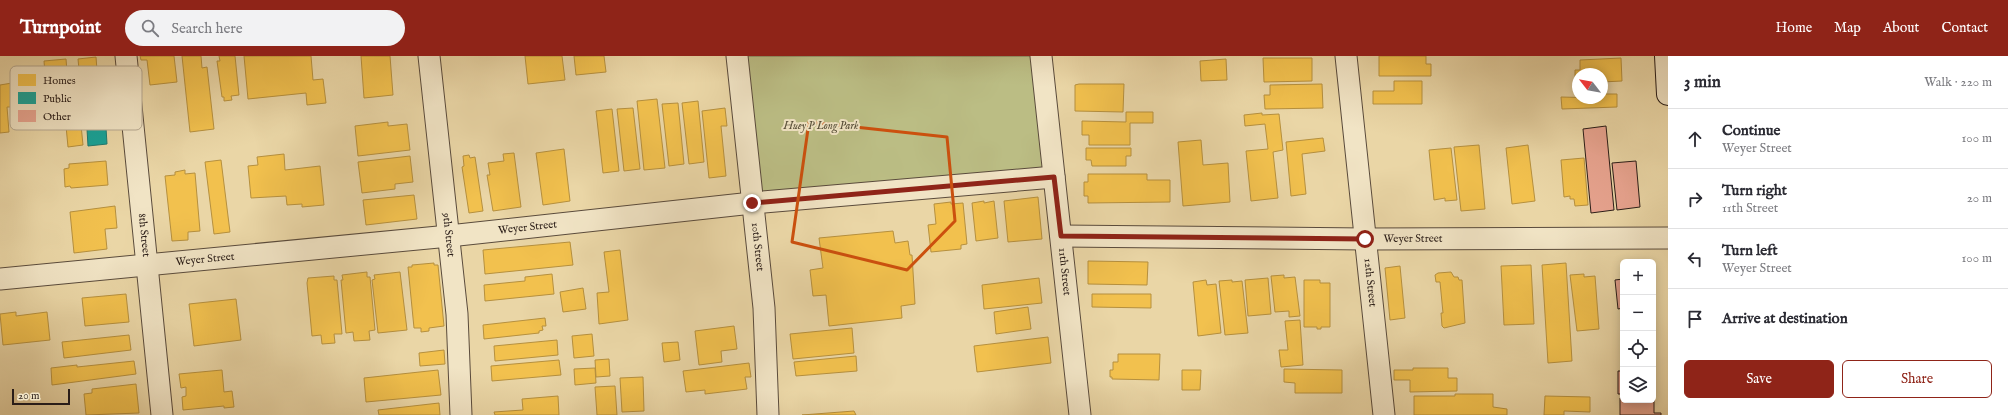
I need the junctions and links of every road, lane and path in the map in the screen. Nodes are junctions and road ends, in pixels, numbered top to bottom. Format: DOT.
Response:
graph roads {
  1 [pos="126,56"];
  2 [pos="429,56"];
  3 [pos="737,56"];
  4 [pos="1041,56"];
  5 [pos="1346,56"];
  6 [pos="1666,56"];
  7 [pos="127,66"];
  8 [pos="1668,92"];
  9 [pos="134,130"];
  10 [pos="1054,177"];
  11 [pos="752,203"];
  12 [pos="449,236"];
  13 [pos="1061,236"];
  14 [pos="1668,238"];
  15 [pos="1365,239"];
  16 [pos="148,265"];
  17 [pos="0,280"];
  18 [pos="162,415"];
  19 [pos="461,415"];
  20 [pos="768,415"];
  21 [pos="1080,415"];
  22 [pos="1384,415"];
  1 -- 7 [label="street, 8th Street"];
  2 -- 12 [label="street, 9th Street"];
  3 -- 11 [label="street, 10th Street"];
  4 -- 10 [label="street, 11th Street"];
  5 -- 15 [label="street, 12th Street"];
  6 -- 8 [label="main road"];
  9 -- 16 [label="street, 8th Street"];
  10 -- 11 [label="street, Weyer Street"];
  10 -- 13 [label="street, 11th Street"];
  11 -- 12 [label="street, Weyer Street"];
  11 -- 20 [label="street, 10th Street"];
  12 -- 16 [label="street, Weyer Street"];
  12 -- 19 [label="street, 9th Street"];
  13 -- 15 [label="street, Weyer Street"];
  13 -- 21 [label="street, 11th Street"];
  14 -- 15 [label="street, Weyer Street"];
  15 -- 22 [label="street, 12th Street"];
  16 -- 17 [label="street, Weyer Street"];
  16 -- 18 [label="street, 8th Street"];
}
